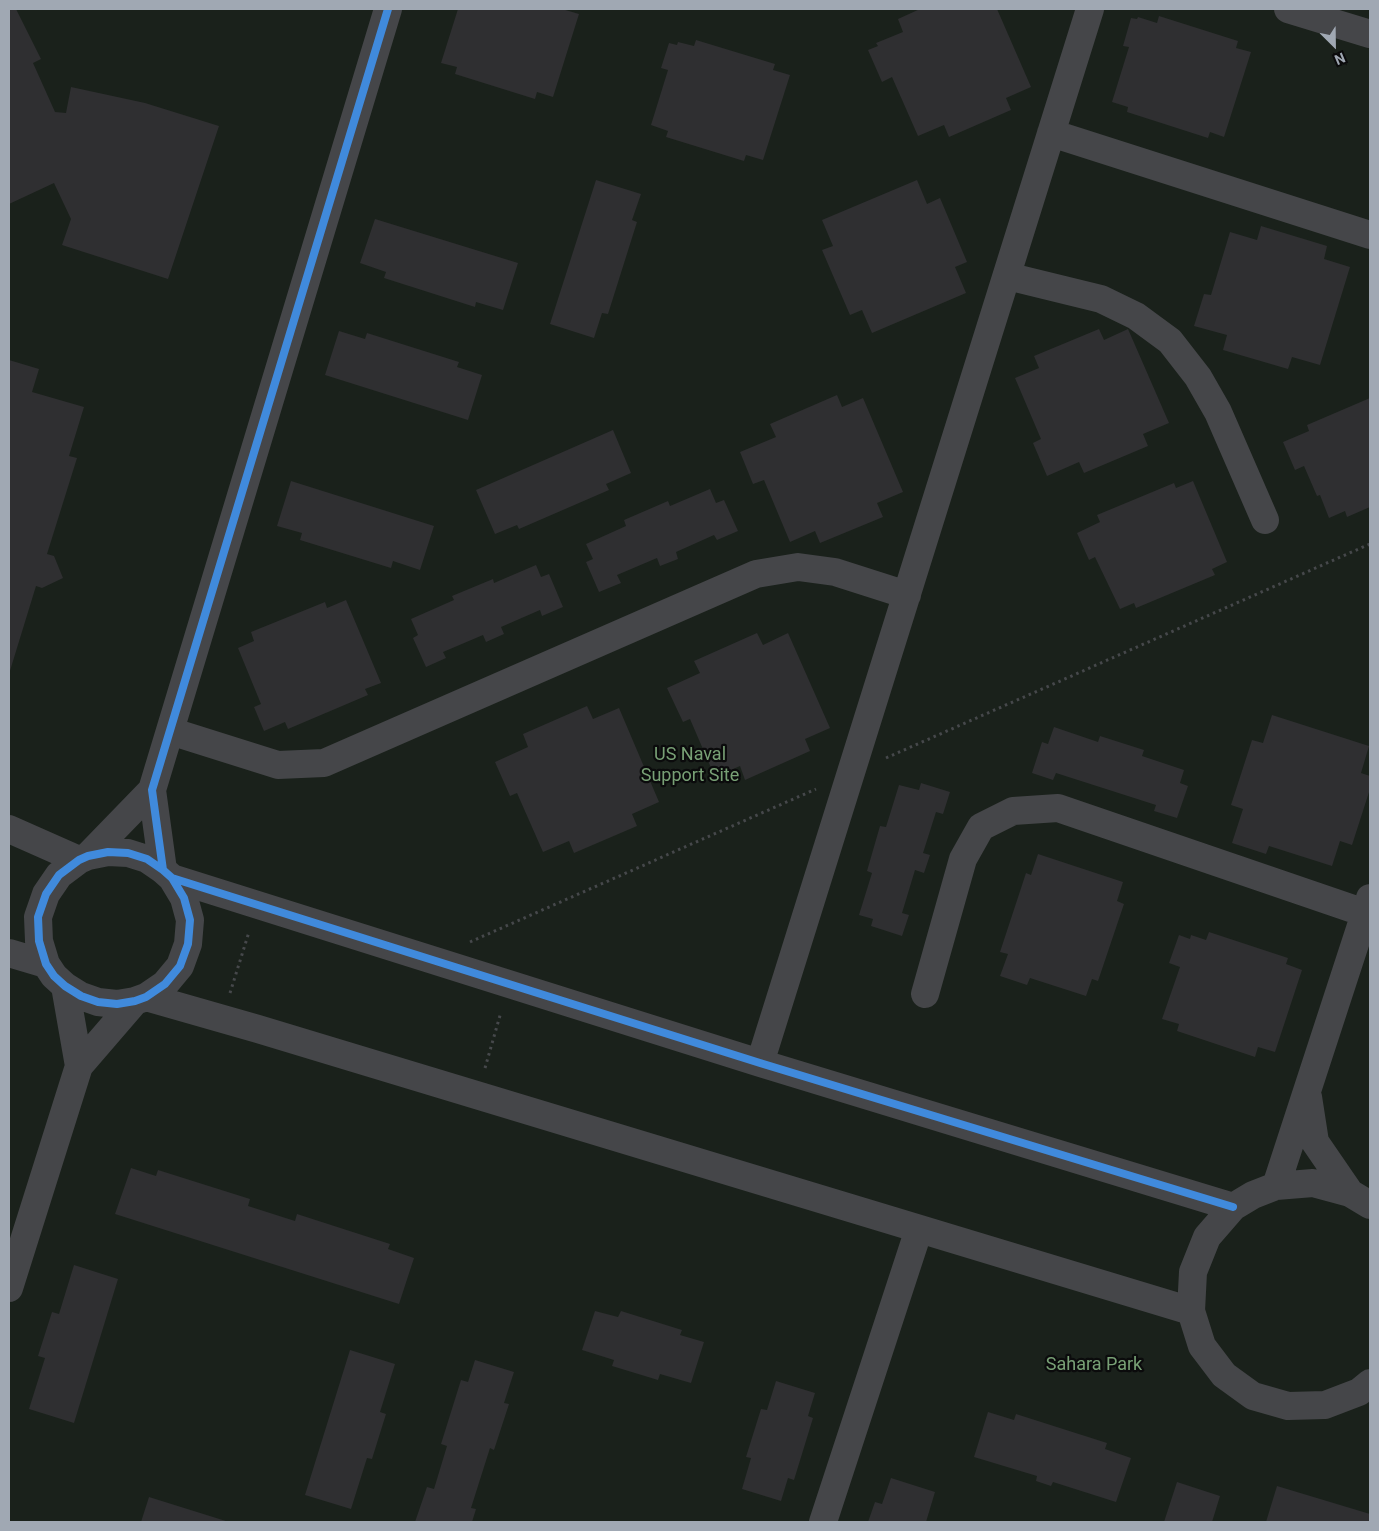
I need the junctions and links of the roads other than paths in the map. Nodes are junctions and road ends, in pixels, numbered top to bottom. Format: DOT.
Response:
graph roads {
  1 [pos="388,9"];
  2 [pos="1090,9"];
  3 [pos="1288,9"];
  4 [pos="1370,34"];
  5 [pos="1051,133"];
  6 [pos="1370,234"];
  7 [pos="1007,276"];
  8 [pos="1265,520"];
  9 [pos="907,595"];
  10 [pos="170,731"];
  11 [pos="152,790"];
  12 [pos="9,829"];
  13 [pos="84,858"];
  14 [pos="168,874"];
  15 [pos="1368,906"];
  16 [pos="9,953"];
  17 [pos="46,964"];
  18 [pos="65,986"];
  19 [pos="925,994"];
  20 [pos="141,999"];
  21 [pos="760,1063"];
  22 [pos="79,1066"];
  23 [pos="1307,1090"];
  24 [pos="1276,1186"];
  25 [pos="1360,1199"];
  26 [pos="1233,1208"];
  27 [pos="919,1229"];
  28 [pos="9,1288"];
  29 [pos="1192,1311"];
  30 [pos="1366,1387"];
  31 [pos="823,1522"];
  1 -- 10 [label="street"];
  2 -- 5 [label="street"];
  3 -- 4 [label="street"];
  5 -- 6 [label="street"];
  5 -- 7 [label="street"];
  7 -- 8 [label="street"];
  7 -- 9 [label="street"];
  9 -- 10 [label="street"];
  9 -- 21 [label="street"];
  10 -- 11 [label="street"];
  11 -- 13 [label="street"];
  11 -- 14 [label="street"];
  12 -- 13 [label="street"];
  13 -- 14 [label="street"];
  13 -- 17 [label="street"];
  14 -- 20 [label="street"];
  14 -- 21 [label="street"];
  15 -- 19 [label="street"];
  15 -- 23 [label="street"];
  16 -- 17 [label="street"];
  17 -- 18 [label="street"];
  18 -- 20 [label="street"];
  18 -- 22 [label="street"];
  20 -- 22 [label="street"];
  20 -- 27 [label="street"];
  21 -- 26 [label="street"];
  22 -- 28 [label="street"];
  23 -- 24 [label="street"];
  23 -- 25 [label="street"];
  24 -- 25 [label="street"];
  24 -- 26 [label="street"];
  26 -- 29 [label="street"];
  27 -- 29 [label="street"];
  27 -- 31 [label="street"];
  29 -- 30 [label="street"];
}
